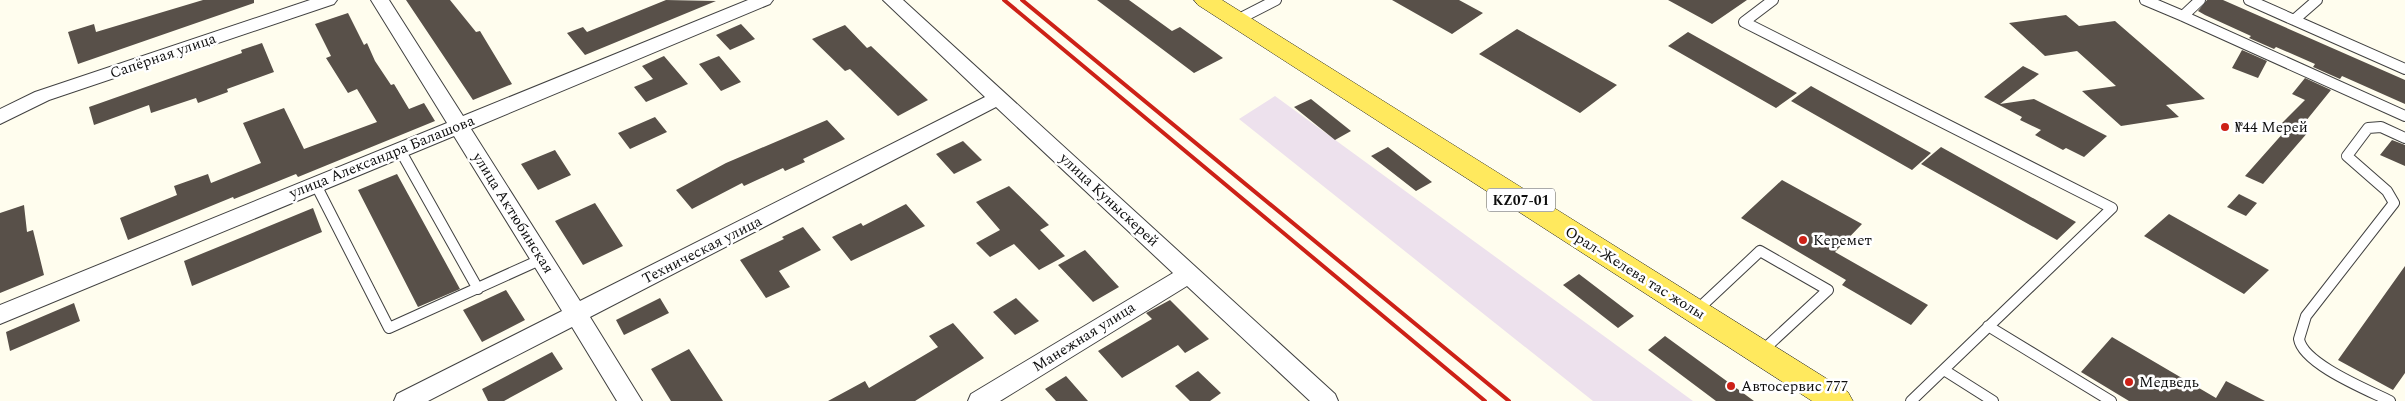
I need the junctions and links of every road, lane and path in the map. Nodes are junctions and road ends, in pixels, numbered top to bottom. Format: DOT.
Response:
graph roads {
  1 [pos="328,0"];
  2 [pos="380,0"];
  3 [pos="764,0"];
  4 [pos="892,0"];
  5 [pos="1206,0"];
  6 [pos="1276,0"];
  7 [pos="1774,0"];
  8 [pos="2145,0"];
  9 [pos="2200,0"];
  10 [pos="2249,0"];
  11 [pos="2317,0"];
  12 [pos="2183,16"];
  13 [pos="1237,20"];
  14 [pos="2294,20"];
  15 [pos="2405,69"];
  16 [pos="998,98"];
  17 [pos="2405,116"];
  18 [pos="0,117"];
  19 [pos="458,126"];
  20 [pos="2405,138"];
  21 [pos="400,150"];
  22 [pos="316,185"];
  23 [pos="542,260"];
  24 [pos="1188,274"];
  25 [pos="478,289"];
  26 [pos="1696,311"];
  27 [pos="0,314"];
  28 [pos="576,315"];
  29 [pos="1988,326"];
  30 [pos="1760,352"];
  31 [pos="1944,370"];
  32 [pos="406,401"];
  33 [pos="630,401"];
  34 [pos="980,401"];
  35 [pos="1326,401"];
  36 [pos="1837,401"];
  37 [pos="1910,401"];
  38 [pos="1993,401"];
  39 [pos="2111,401"];
  40 [pos="2390,401"];
  1 -- 18 [label="street, Сапёрная улица"];
  2 -- 19 [label="street, улица Актюбинская"];
  3 -- 19 [label="street, улица Александра Балашова"];
  4 -- 16 [label="street, улица Куныскерей"];
  5 -- 13 [label="main road, Орал-Желева тас жолы / KZ07-01"];
  6 -- 13 [label="lane"];
  7 -- 29 [label="lane"];
  8 -- 12 [label="lane"];
  9 -- 12 [label="lane"];
  10 -- 14 [label="lane"];
  11 -- 14 [label="lane"];
  12 -- 17 [label="lane"];
  13 -- 26 [label="main road, Орал-Желева тас жолы / KZ07-01"];
  14 -- 15 [label="lane"];
  16 -- 24 [label="street, улица Куныскерей"];
  16 -- 28 [label="street, Техническая улица"];
  19 -- 21 [label="street, улица Александра Балашова"];
  19 -- 23 [label="street, улица Актюбинская"];
  20 -- 40 [label="lane"];
  21 -- 22 [label="street, улица Александра Балашова"];
  21 -- 25 [label="lane"];
  22 -- 25 [label="lane"];
  22 -- 27 [label="street, улица Александра Балашова"];
  23 -- 25 [label="lane"];
  23 -- 28 [label="street, улица Актюбинская"];
  24 -- 34 [label="street, Манежная улица"];
  24 -- 35 [label="street, улица Куныскерей"];
  26 -- 30 [label="main road, Орал-Желева тас жолы / KZ07-01"];
  26 -- 30 [label="lane"];
  28 -- 32 [label="street, Техническая улица"];
  28 -- 33 [label="street, улица Актюбинская"];
  29 -- 31 [label="lane"];
  29 -- 39 [label="lane"];
  30 -- 36 [label="main road, Орал-Желева тас жолы / KZ07-01"];
  31 -- 37 [label="lane"];
  31 -- 38 [label="lane"];
}
